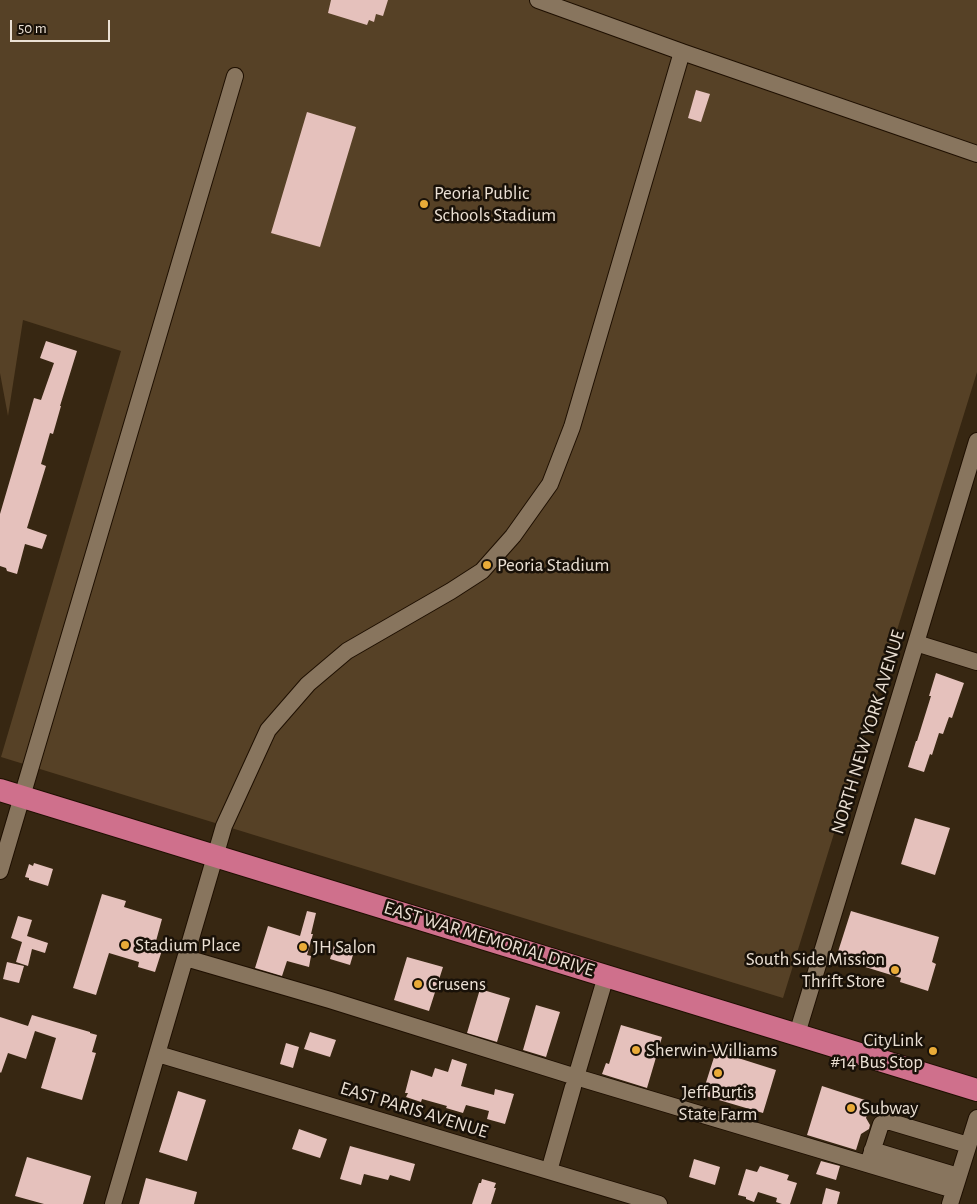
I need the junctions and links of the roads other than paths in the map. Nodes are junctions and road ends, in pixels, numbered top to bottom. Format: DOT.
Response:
graph roads {
  1 [pos="538,0"];
  2 [pos="682,52"];
  3 [pos="235,76"];
  4 [pos="977,154"];
  5 [pos="977,441"];
  6 [pos="916,643"];
  7 [pos="977,662"];
  8 [pos="0,790"];
  9 [pos="22,796"];
  10 [pos="216,856"];
  11 [pos="0,871"];
  12 [pos="186,958"];
  13 [pos="606,976"];
  14 [pos="797,1034"];
  15 [pos="158,1054"];
  16 [pos="575,1082"];
  17 [pos="977,1090"];
  18 [pos="977,1118"];
  19 [pos="968,1145"];
  20 [pos="870,1157"];
  21 [pos="549,1170"];
  22 [pos="954,1190"];
  23 [pos="113,1204"];
  24 [pos="659,1204"];
  1 -- 2 [label="street"];
  2 -- 4 [label="street"];
  2 -- 10 [label="street"];
  3 -- 9 [label="street"];
  5 -- 6 [label="street, NORTH NEW YORK AVENUE"];
  6 -- 7 [label="street"];
  6 -- 14 [label="street, NORTH NEW YORK AVENUE"];
  8 -- 9 [label="highway, EAST WAR MEMORIAL DRIVE"];
  9 -- 10 [label="highway, EAST WAR MEMORIAL DRIVE"];
  9 -- 11 [label="street"];
  10 -- 12 [label="street"];
  10 -- 13 [label="highway, EAST WAR MEMORIAL DRIVE"];
  12 -- 15 [label="street"];
  12 -- 16 [label="street"];
  13 -- 14 [label="highway, EAST WAR MEMORIAL DRIVE"];
  13 -- 16 [label="street"];
  14 -- 17 [label="highway, EAST WAR MEMORIAL DRIVE"];
  15 -- 21 [label="street, EAST PARIS AVENUE"];
  15 -- 23 [label="street"];
  16 -- 20 [label="street"];
  16 -- 21 [label="street"];
  18 -- 19 [label="street"];
  19 -- 20 [label="street"];
  19 -- 22 [label="street"];
  20 -- 22 [label="street"];
  21 -- 24 [label="street, EAST PARIS AVENUE"];
}
